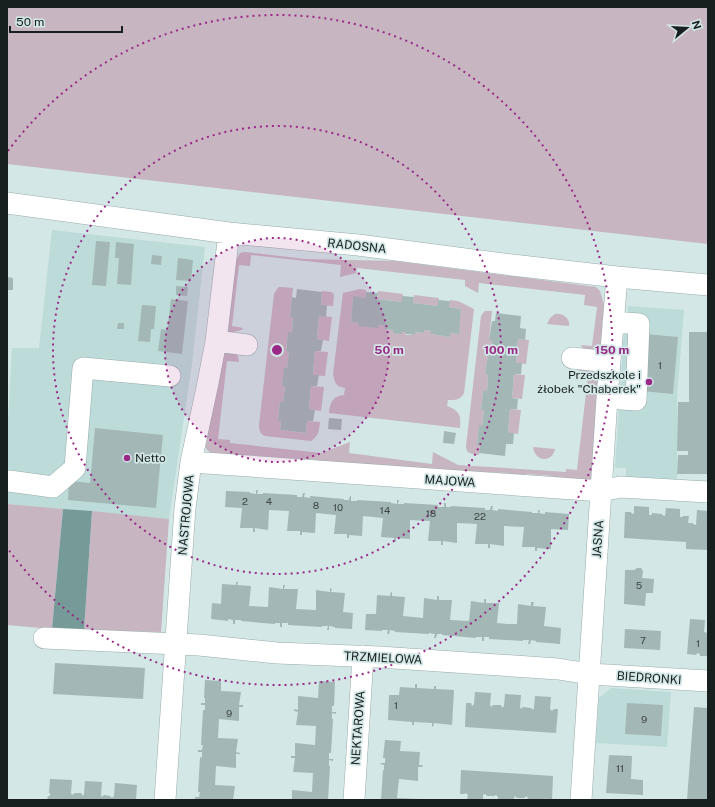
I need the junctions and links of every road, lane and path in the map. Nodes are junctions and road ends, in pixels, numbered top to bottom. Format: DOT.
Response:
graph roads {
  1 [pos="7,203"];
  2 [pos="229,233"];
  3 [pos="617,277"];
  4 [pos="708,285"];
  5 [pos="613,322"];
  6 [pos="216,340"];
  7 [pos="247,345"];
  8 [pos="572,358"];
  9 [pos="610,362"];
  10 [pos="170,376"];
  11 [pos="608,398"];
  12 [pos="191,462"];
  13 [pos="9,482"];
  14 [pos="602,491"];
  15 [pos="708,492"];
  16 [pos="44,638"];
  17 [pos="176,644"];
  18 [pos="363,656"];
  19 [pos="590,674"];
  20 [pos="708,682"];
  21 [pos="165,800"];
  22 [pos="354,800"];
  23 [pos="581,800"];
  1 -- 2 [label="street, RADOSNA"];
  2 -- 3 [label="street, RADOSNA"];
  2 -- 6 [label="street, NASTROJOWA"];
  3 -- 4 [label="street, RADOSNA"];
  3 -- 5 [label="street, JASNA"];
  5 -- 9 [label="street, JASNA"];
  5 -- 11 [label="street"];
  6 -- 7 [label="street"];
  6 -- 12 [label="street, NASTROJOWA"];
  8 -- 9 [label="street"];
  9 -- 11 [label="street, JASNA"];
  10 -- 13 [label="street"];
  11 -- 14 [label="street, JASNA"];
  12 -- 14 [label="street, MAJOWA"];
  12 -- 17 [label="street, NASTROJOWA"];
  14 -- 15 [label="street, MAJOWA"];
  14 -- 19 [label="street, JASNA"];
  16 -- 17 [label="street, TRZMIELOWA"];
  17 -- 18 [label="street, TRZMIELOWA"];
  17 -- 21 [label="street, NASTROJOWA"];
  18 -- 19 [label="street, TRZMIELOWA"];
  18 -- 22 [label="street, NEKTAROWA"];
  19 -- 20 [label="street, BIEDRONKI"];
  19 -- 23 [label="street, JASNA"];
}
